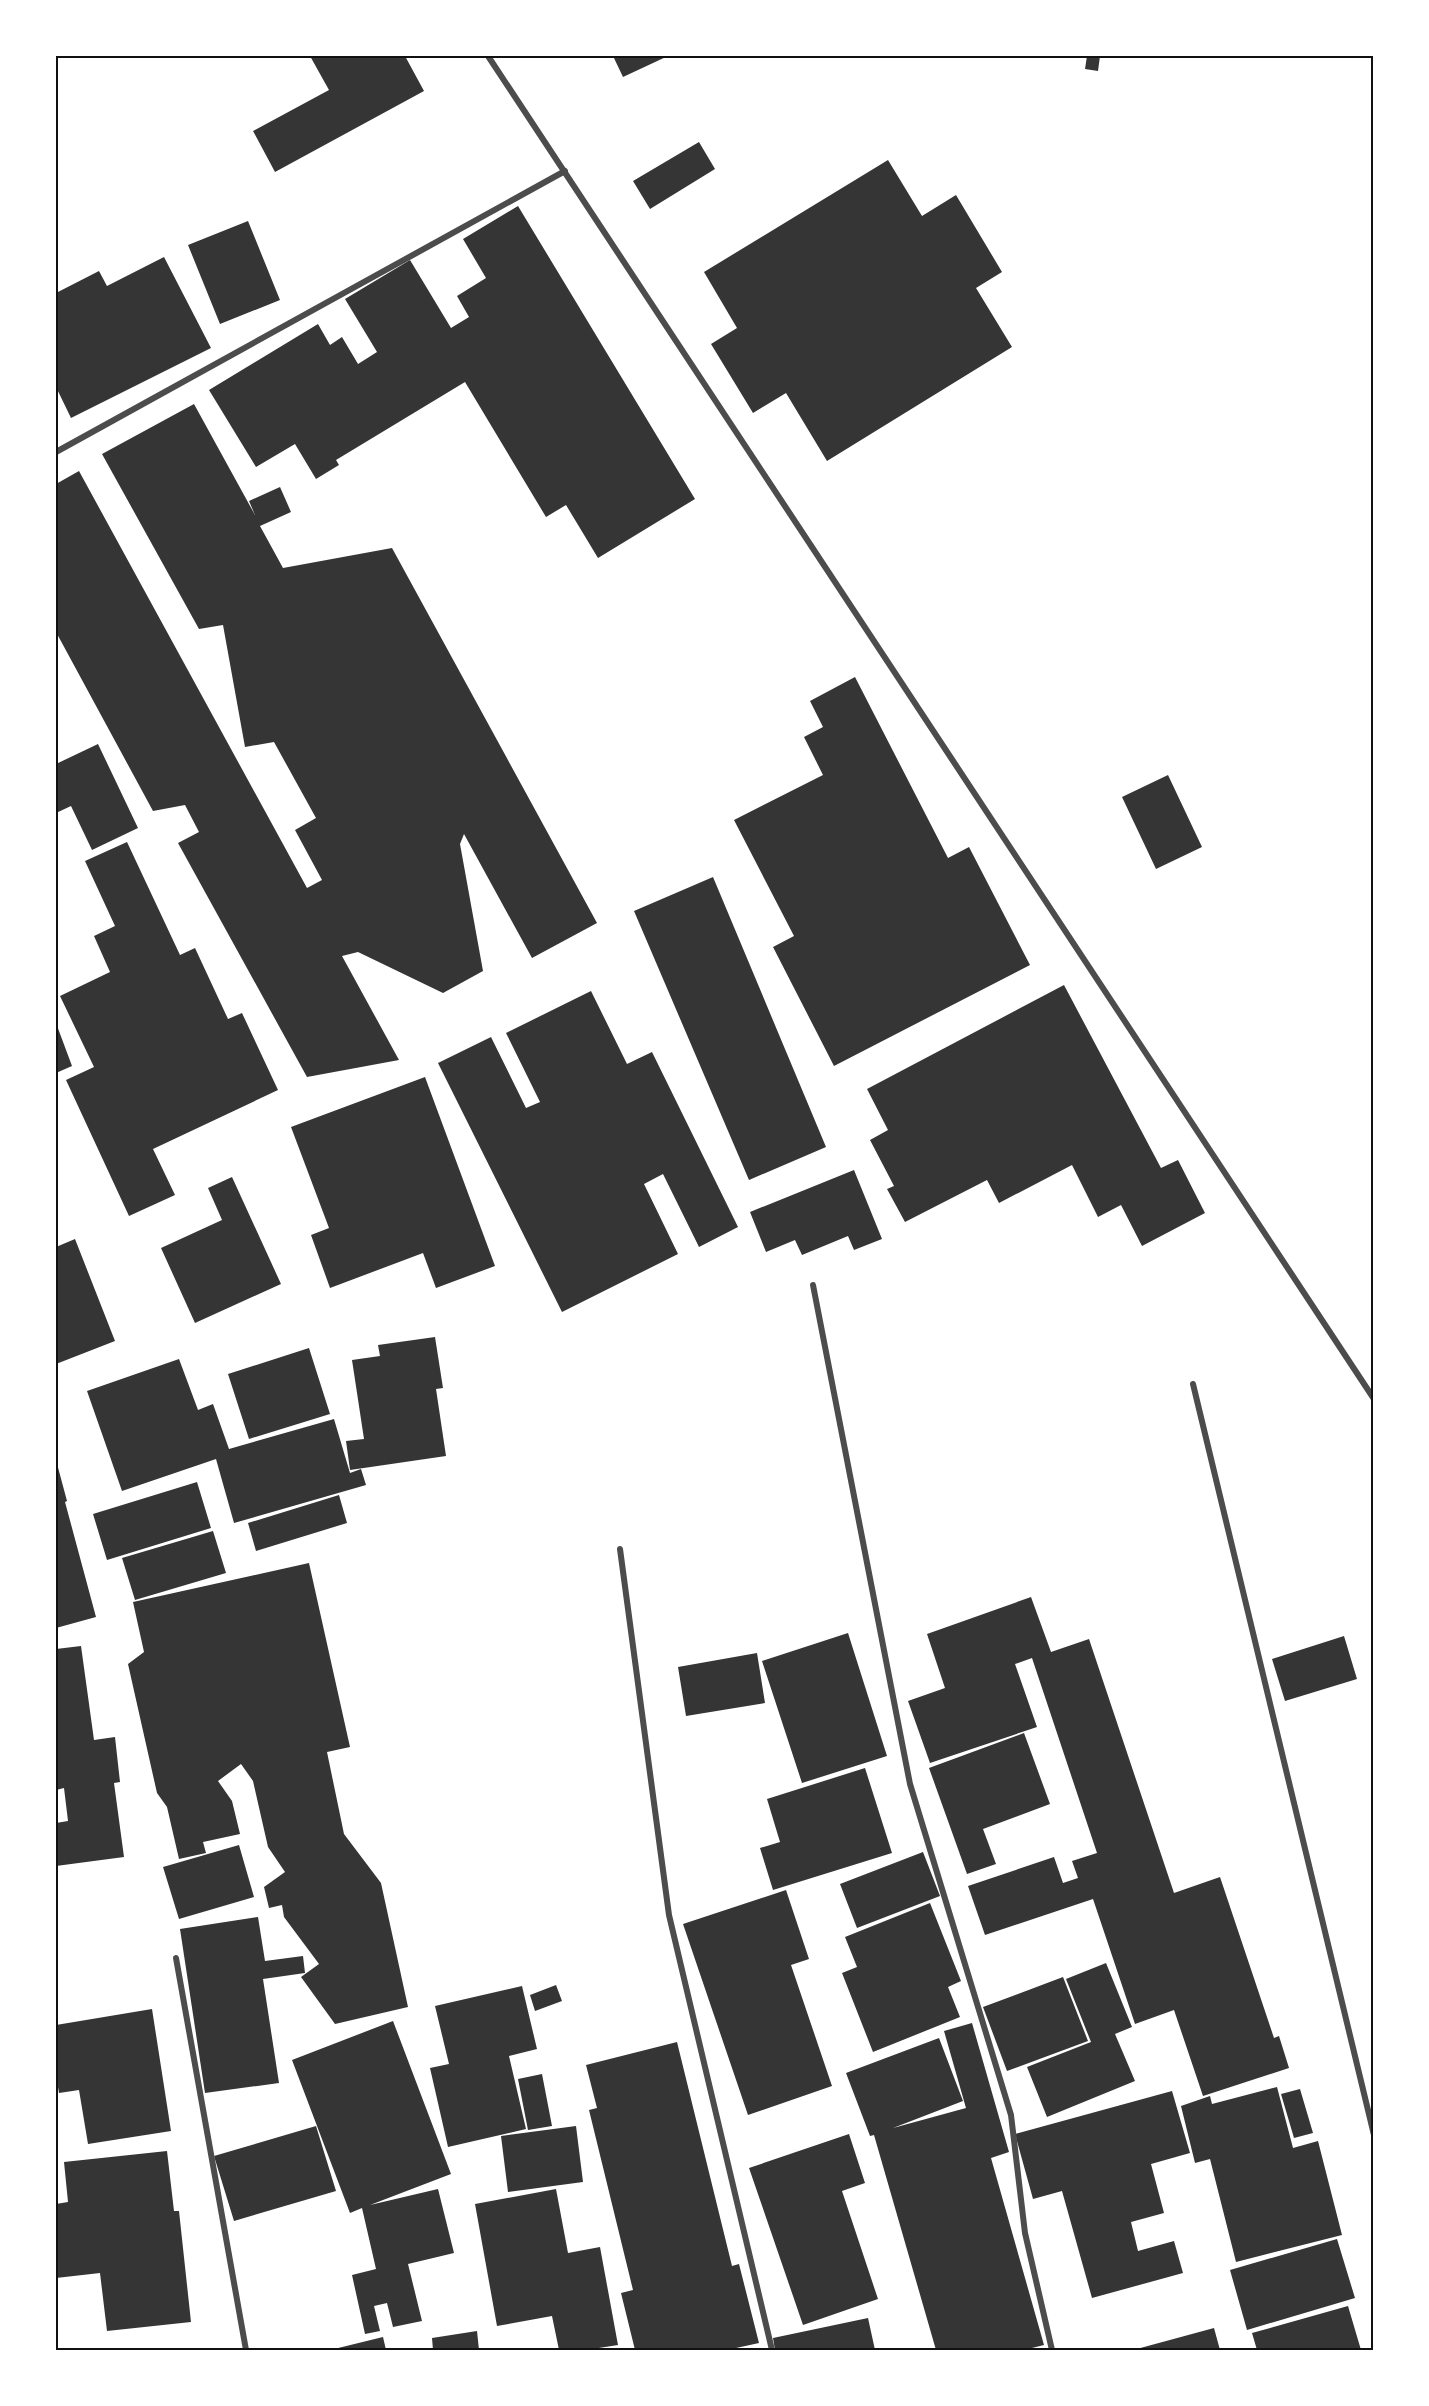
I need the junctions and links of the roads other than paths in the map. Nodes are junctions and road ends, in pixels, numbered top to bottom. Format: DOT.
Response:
graph roads {
  1 [pos="488,56"];
  2 [pos="565,171"];
  3 [pos="56,452"];
  4 [pos="813,1285"];
  5 [pos="1193,1384"];
  6 [pos="1374,1399"];
  7 [pos="620,1549"];
  8 [pos="176,1958"];
  9 [pos="1374,2135"];
  10 [pos="246,2350"];
  11 [pos="772,2350"];
  12 [pos="1052,2350"];
  1 -- 2 [label="street"];
  2 -- 3 [label="street"];
  2 -- 6 [label="street"];
  4 -- 12 [label="street"];
  5 -- 9 [label="street"];
  7 -- 11 [label="street"];
  8 -- 10 [label="street"];
}
